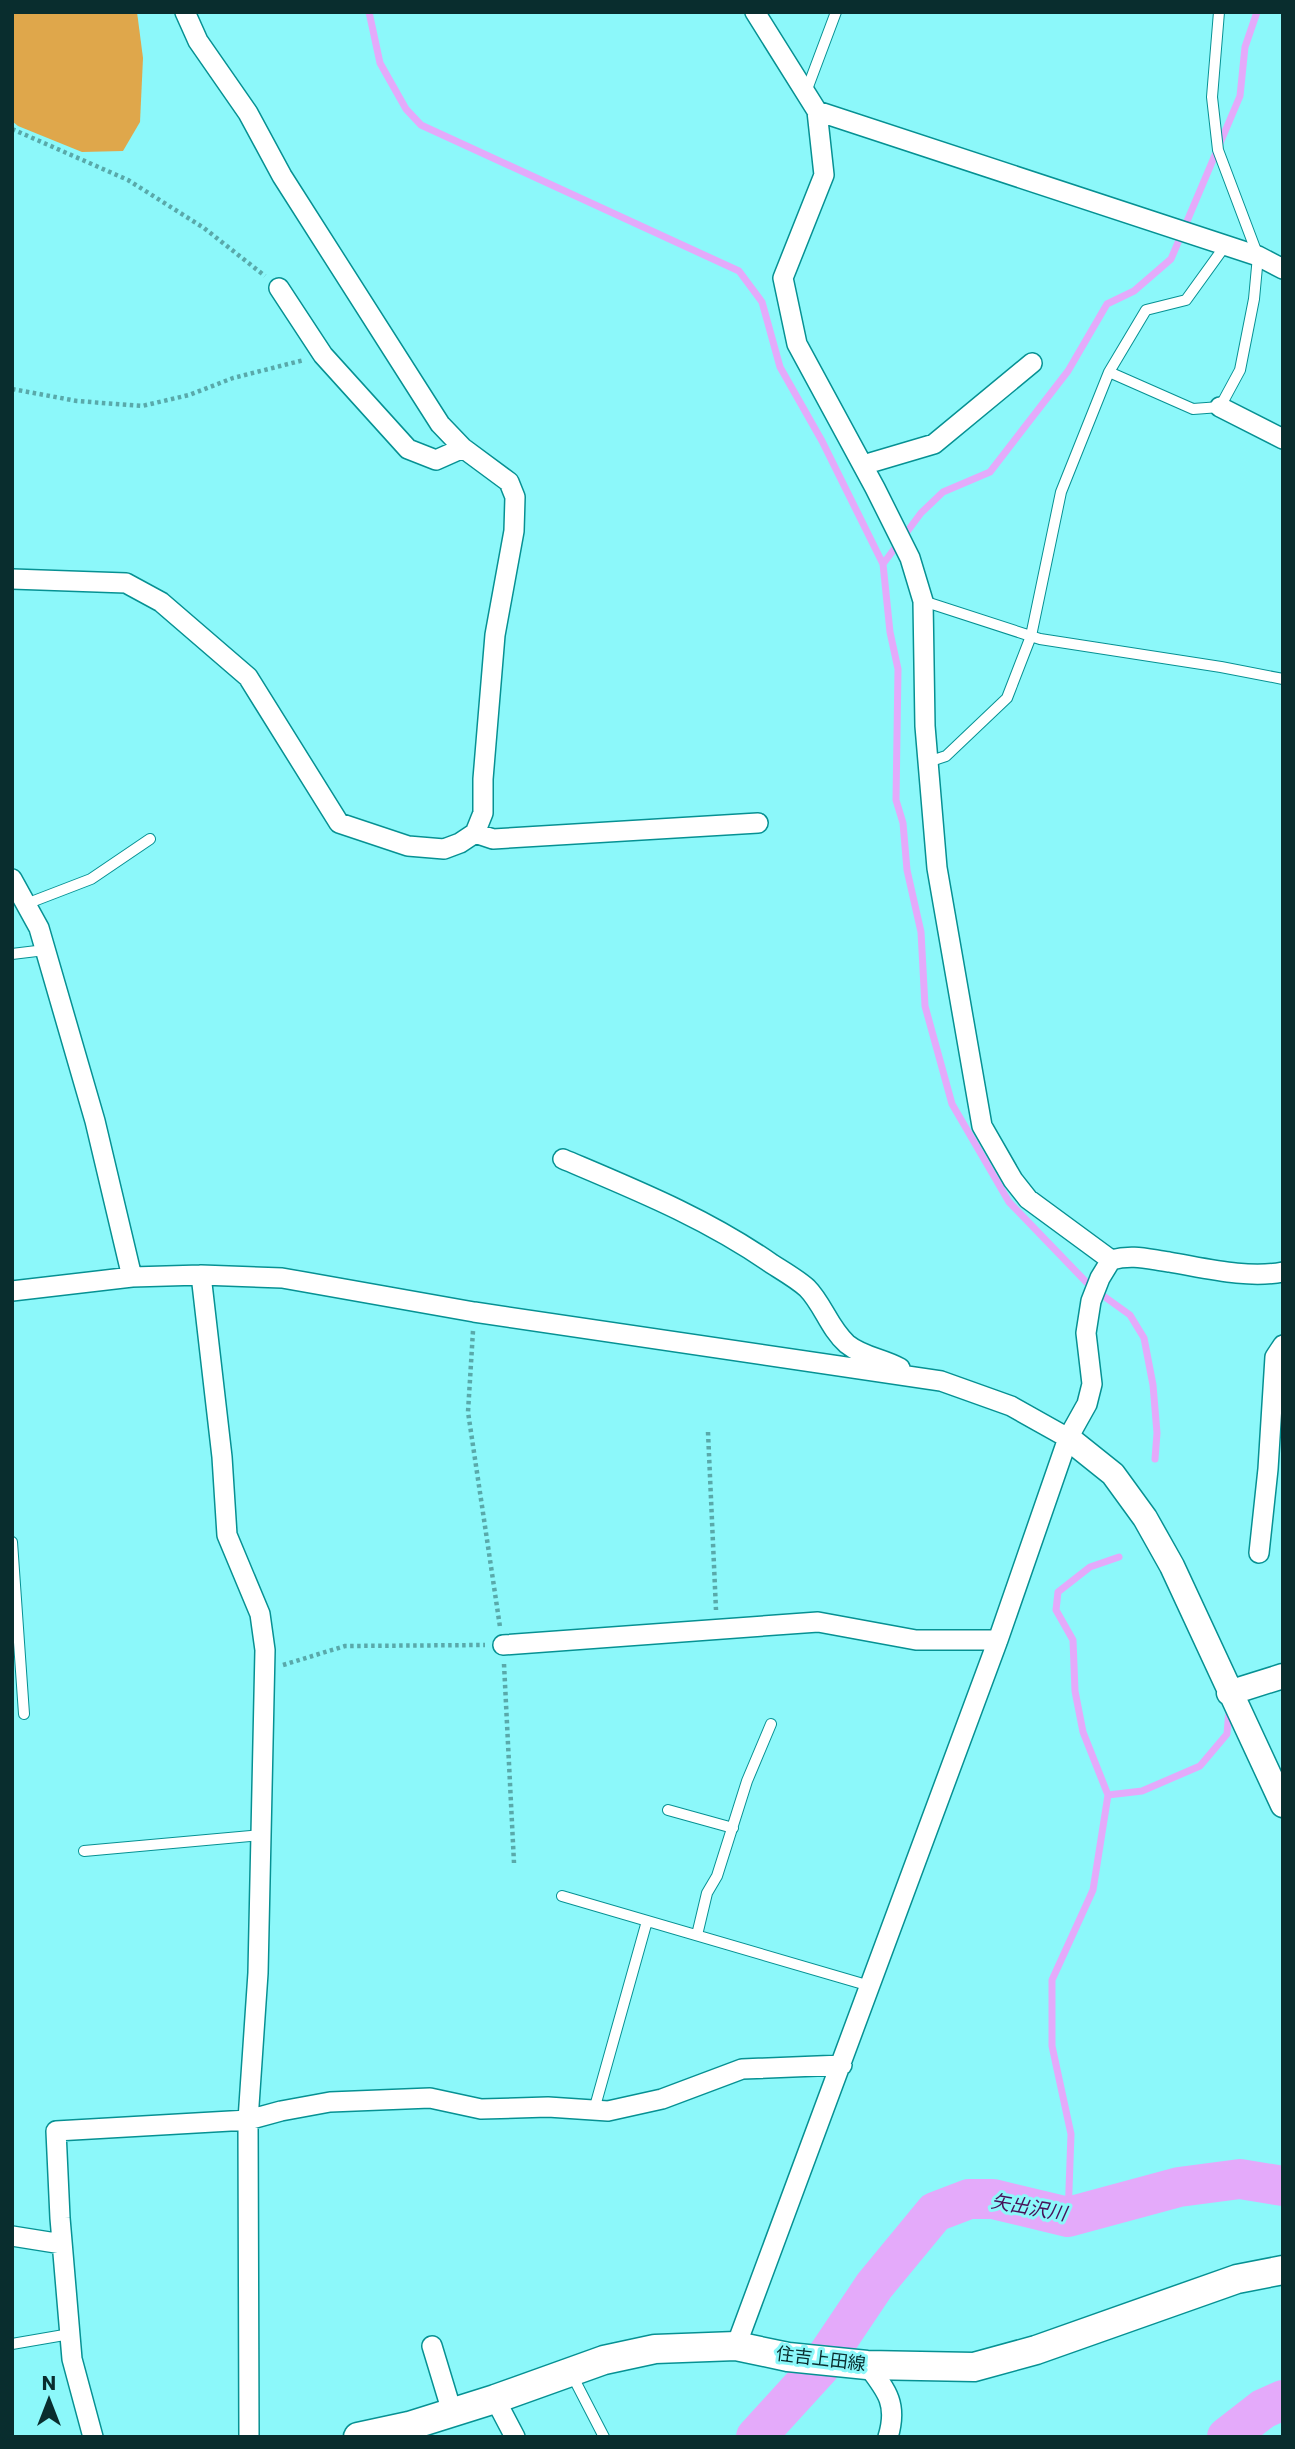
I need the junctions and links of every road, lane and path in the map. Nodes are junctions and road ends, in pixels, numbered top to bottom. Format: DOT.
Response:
graph roads {
  1 [pos="185,12"];
  2 [pos="755,12"];
  3 [pos="836,12"];
  4 [pos="1219,12"];
  5 [pos="806,93"];
  6 [pos="817,111"];
  7 [pos="12,129"];
  8 [pos="1225,246"];
  9 [pos="1258,256"];
  10 [pos="1283,269"];
  11 [pos="279,288"];
  12 [pos="323,355"];
  13 [pos="1032,363"];
  14 [pos="1110,372"];
  15 [pos="12,389"];
  16 [pos="1220,407"];
  17 [pos="1283,439"];
  18 [pos="463,448"];
  19 [pos="863,465"];
  20 [pos="13,578"];
  21 [pos="923,601"];
  22 [pos="1031,636"];
  23 [pos="1283,679"];
  24 [pos="928,762"];
  25 [pos="758,823"];
  26 [pos="475,833"];
  27 [pos="150,839"];
  28 [pos="12,880"];
  29 [pos="26,904"];
  30 [pos="46,950"];
  31 [pos="12,954"];
  32 [pos="563,1159"];
  33 [pos="1111,1261"];
  34 [pos="1283,1272"];
  35 [pos="201,1275"];
  36 [pos="132,1277"];
  37 [pos="12,1291"];
  38 [pos="474,1312"];
  39 [pos="1280,1354"];
  40 [pos="902,1376"];
  41 [pos="708,1432"];
  42 [pos="1068,1438"];
  43 [pos="1275,1469"];
  44 [pos="12,1542"];
  45 [pos="1259,1553"];
  46 [pos="716,1630"];
  47 [pos="998,1640"];
  48 [pos="503,1645"];
  49 [pos="264,1670"];
  50 [pos="1283,1676"];
  51 [pos="1229,1693"];
  52 [pos="24,1714"];
  53 [pos="771,1724"];
  54 [pos="1283,1805"];
  55 [pos="668,1810"];
  56 [pos="733,1828"];
  57 [pos="261,1835"];
  58 [pos="84,1851"];
  59 [pos="514,1863"];
  60 [pos="562,1896"];
  61 [pos="647,1921"];
  62 [pos="697,1935"];
  63 [pos="870,1986"];
  64 [pos="842,2065"];
  65 [pos="594,2110"];
  66 [pos="248,2120"];
  67 [pos="12,2236"];
  68 [pos="62,2244"];
  69 [pos="1283,2270"];
  70 [pos="70,2334"];
  71 [pos="12,2344"];
  72 [pos="432,2346"];
  73 [pos="736,2346"];
  74 [pos="855,2364"];
  75 [pos="570,2372"];
  76 [pos="495,2399"];
  77 [pos="452,2412"];
  78 [pos="93,2437"];
  79 [pos="249,2437"];
  80 [pos="358,2437"];
  81 [pos="515,2437"];
  82 [pos="604,2437"];
  83 [pos="888,2437"];
  1 -- 18 [label="street"];
  2 -- 5 [label="street"];
  3 -- 5 [label="lane"];
  4 -- 9 [label="lane"];
  5 -- 6 [label="street"];
  6 -- 8 [label="street"];
  6 -- 19 [label="street"];
  7 -- 11 [label="path"];
  8 -- 9 [label="street"];
  8 -- 14 [label="lane"];
  9 -- 10 [label="street"];
  9 -- 16 [label="lane"];
  11 -- 12 [label="street"];
  12 -- 15 [label="path"];
  12 -- 18 [label="street"];
  13 -- 19 [label="street"];
  14 -- 16 [label="lane"];
  14 -- 22 [label="lane"];
  16 -- 17 [label="street"];
  18 -- 26 [label="street"];
  19 -- 21 [label="street"];
  20 -- 26 [label="street"];
  21 -- 22 [label="lane"];
  21 -- 24 [label="street"];
  22 -- 23 [label="lane"];
  22 -- 24 [label="lane"];
  24 -- 33 [label="street"];
  25 -- 26 [label="street"];
  27 -- 29 [label="lane"];
  28 -- 29 [label="street"];
  29 -- 30 [label="street"];
  30 -- 31 [label="lane"];
  30 -- 36 [label="street"];
  32 -- 40 [label="street"];
  33 -- 34 [label="street"];
  33 -- 42 [label="street"];
  35 -- 36 [label="street"];
  35 -- 38 [label="street"];
  35 -- 49 [label="street"];
  36 -- 37 [label="street"];
  38 -- 40 [label="street"];
  38 -- 48 [label="path"];
  39 -- 43 [label="street"];
  40 -- 42 [label="street"];
  41 -- 46 [label="path"];
  42 -- 47 [label="street"];
  42 -- 51 [label="street"];
  43 -- 45 [label="street"];
  44 -- 52 [label="lane"];
  46 -- 47 [label="street"];
  46 -- 48 [label="street"];
  47 -- 63 [label="street"];
  48 -- 49 [label="path"];
  48 -- 59 [label="path"];
  49 -- 57 [label="street"];
  50 -- 51 [label="street"];
  51 -- 54 [label="street"];
  53 -- 56 [label="lane"];
  55 -- 56 [label="lane"];
  56 -- 62 [label="lane"];
  57 -- 58 [label="lane"];
  57 -- 66 [label="street"];
  60 -- 61 [label="lane"];
  61 -- 62 [label="lane"];
  61 -- 65 [label="lane"];
  62 -- 63 [label="lane"];
  63 -- 64 [label="street"];
  64 -- 65 [label="street"];
  64 -- 73 [label="street"];
  65 -- 66 [label="street"];
  66 -- 68 [label="street"];
  66 -- 79 [label="street"];
  67 -- 68 [label="street"];
  68 -- 70 [label="street"];
  69 -- 74 [label="main road, 住吉上田線"];
  70 -- 71 [label="lane"];
  70 -- 78 [label="street"];
  72 -- 77 [label="street"];
  73 -- 74 [label="main road, 住吉上田線"];
  73 -- 75 [label="main road, 住吉上田線"];
  74 -- 83 [label="street"];
  75 -- 76 [label="main road, 住吉上田線"];
  75 -- 82 [label="lane"];
  76 -- 77 [label="main road, 住吉上田線"];
  76 -- 81 [label="street"];
  77 -- 80 [label="main road, 住吉上田線"];
}
